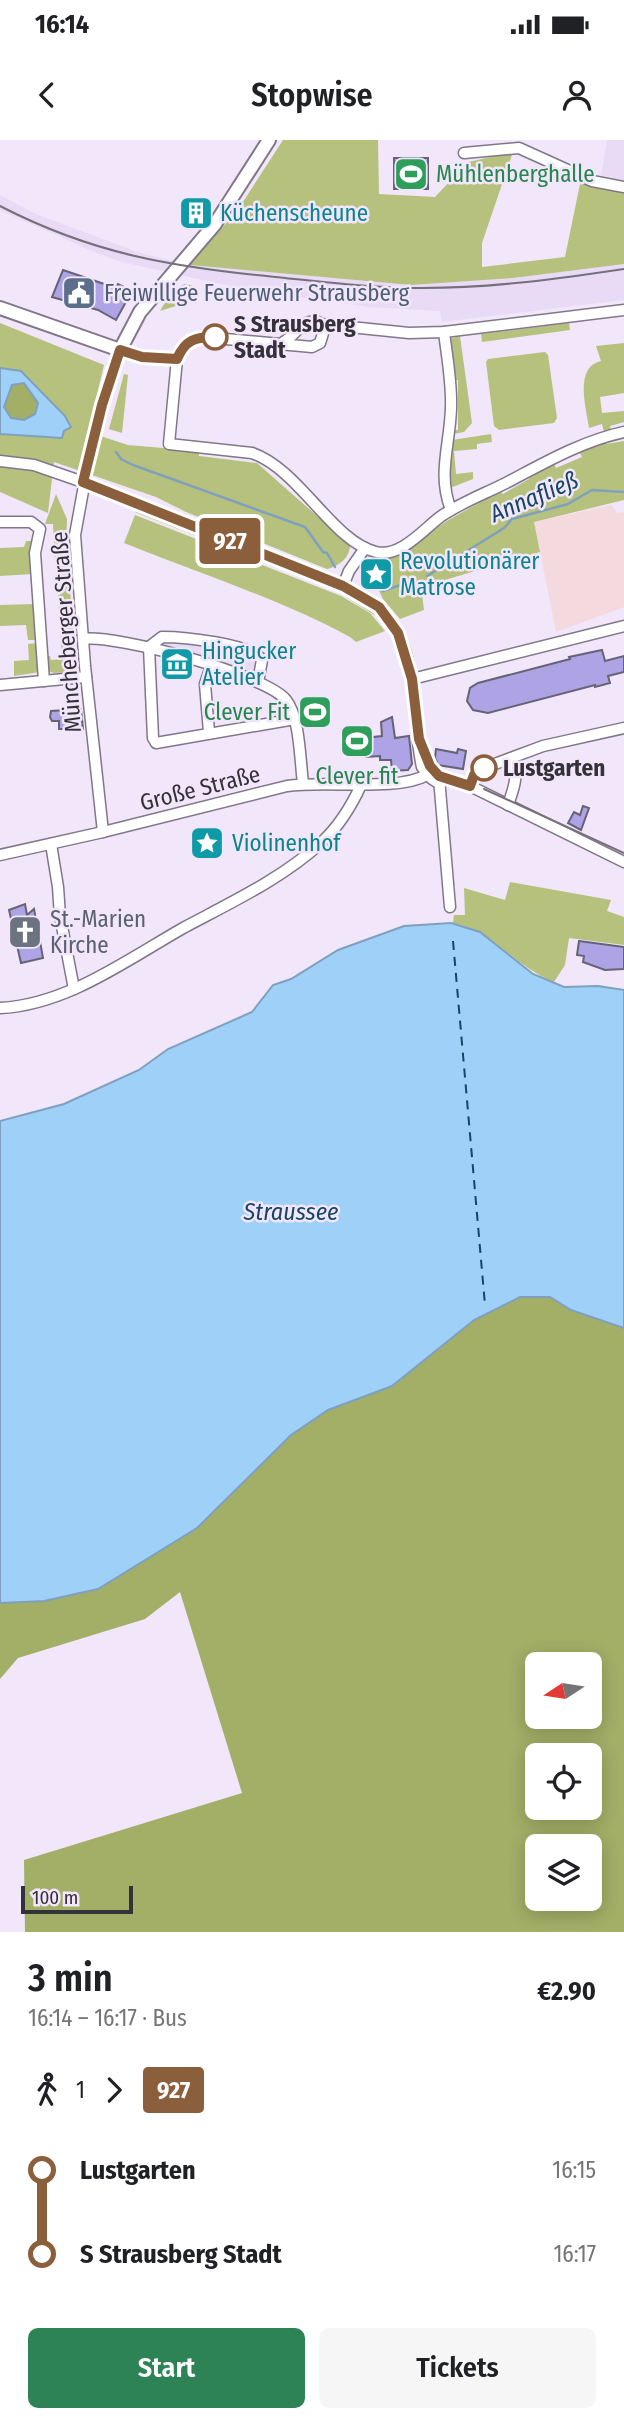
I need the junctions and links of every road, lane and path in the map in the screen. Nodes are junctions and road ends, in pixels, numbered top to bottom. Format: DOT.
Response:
graph roads {
  1 [pos="269,140"];
  2 [pos="464,153"];
  3 [pos="624,187"];
  4 [pos="0,308"];
  5 [pos="624,310"];
  6 [pos="321,324"];
  7 [pos="444,332"];
  8 [pos="282,343"];
  9 [pos="120,350"];
  10 [pos="177,359"];
  11 [pos="624,432"];
  12 [pos="0,461"];
  13 [pos="83,482"];
  14 [pos="451,510"];
  15 [pos="0,522"];
  16 [pos="365,548"];
  17 [pos="343,586"];
  18 [pos="624,626"];
  19 [pos="83,639"];
  20 [pos="149,646"];
  21 [pos="211,666"];
  22 [pos="86,677"];
  23 [pos="412,679"];
  24 [pos="44,681"];
  25 [pos="258,682"];
  26 [pos="0,685"];
  27 [pos="295,719"];
  28 [pos="624,728"];
  29 [pos="209,732"];
  30 [pos="419,739"];
  31 [pos="511,760"];
  32 [pos="427,775"];
  33 [pos="440,780"];
  34 [pos="412,781"];
  35 [pos="303,783"];
  36 [pos="361,785"];
  37 [pos="467,785"];
  38 [pos="508,805"];
  39 [pos="103,832"];
  40 [pos="51,844"];
  41 [pos="0,855"];
  42 [pos="624,862"];
  43 [pos="450,907"];
  44 [pos="74,989"];
  45 [pos="0,1008"];
  1 -- 9 [label="main road"];
  2 -- 3 [label="street"];
  4 -- 9 [label="main road"];
  5 -- 7 [label="street"];
  6 -- 7 [label="street"];
  6 -- 8 [label="street"];
  6 -- 8 [label="street"];
  7 -- 14 [label="street"];
  8 -- 10 [label="street"];
  9 -- 10 [label="street"];
  9 -- 13 [label="street, Müncheberger Straße"];
  10 -- 16 [label="street"];
  11 -- 14 [label="street"];
  12 -- 13 [label="street"];
  13 -- 17 [label="street"];
  13 -- 19 [label="street, Müncheberger Straße"];
  14 -- 16 [label="street"];
  15 -- 24 [label="street"];
  16 -- 17 [label="street"];
  17 -- 23 [label="street"];
  18 -- 23 [label="street"];
  19 -- 20 [label="street"];
  19 -- 22 [label="street, Müncheberger Straße"];
  20 -- 21 [label="street"];
  20 -- 25 [label="street"];
  20 -- 29 [label="street"];
  21 -- 25 [label="street"];
  21 -- 29 [label="street"];
  22 -- 24 [label="street"];
  22 -- 39 [label="street, Müncheberger Straße"];
  23 -- 30 [label="street"];
  24 -- 26 [label="street"];
  25 -- 27 [label="street"];
  27 -- 29 [label="street"];
  27 -- 35 [label="street"];
  28 -- 31 [label="street"];
  30 -- 32 [label="street"];
  30 -- 33 [label="street"];
  31 -- 37 [label="street"];
  31 -- 38 [label="street"];
  32 -- 33 [label="street"];
  32 -- 34 [label="street, Große Straße"];
  33 -- 34 [label="street, Große Straße"];
  33 -- 37 [label="street"];
  33 -- 43 [label="street"];
  34 -- 36 [label="street, Große Straße"];
  35 -- 36 [label="street, Große Straße"];
  35 -- 39 [label="street, Große Straße"];
  36 -- 44 [label="street"];
  37 -- 38 [label="street"];
  38 -- 42 [label="street"];
  39 -- 40 [label="street, Große Straße"];
  40 -- 41 [label="street, Große Straße"];
  40 -- 44 [label="street"];
  44 -- 45 [label="street"];
}
